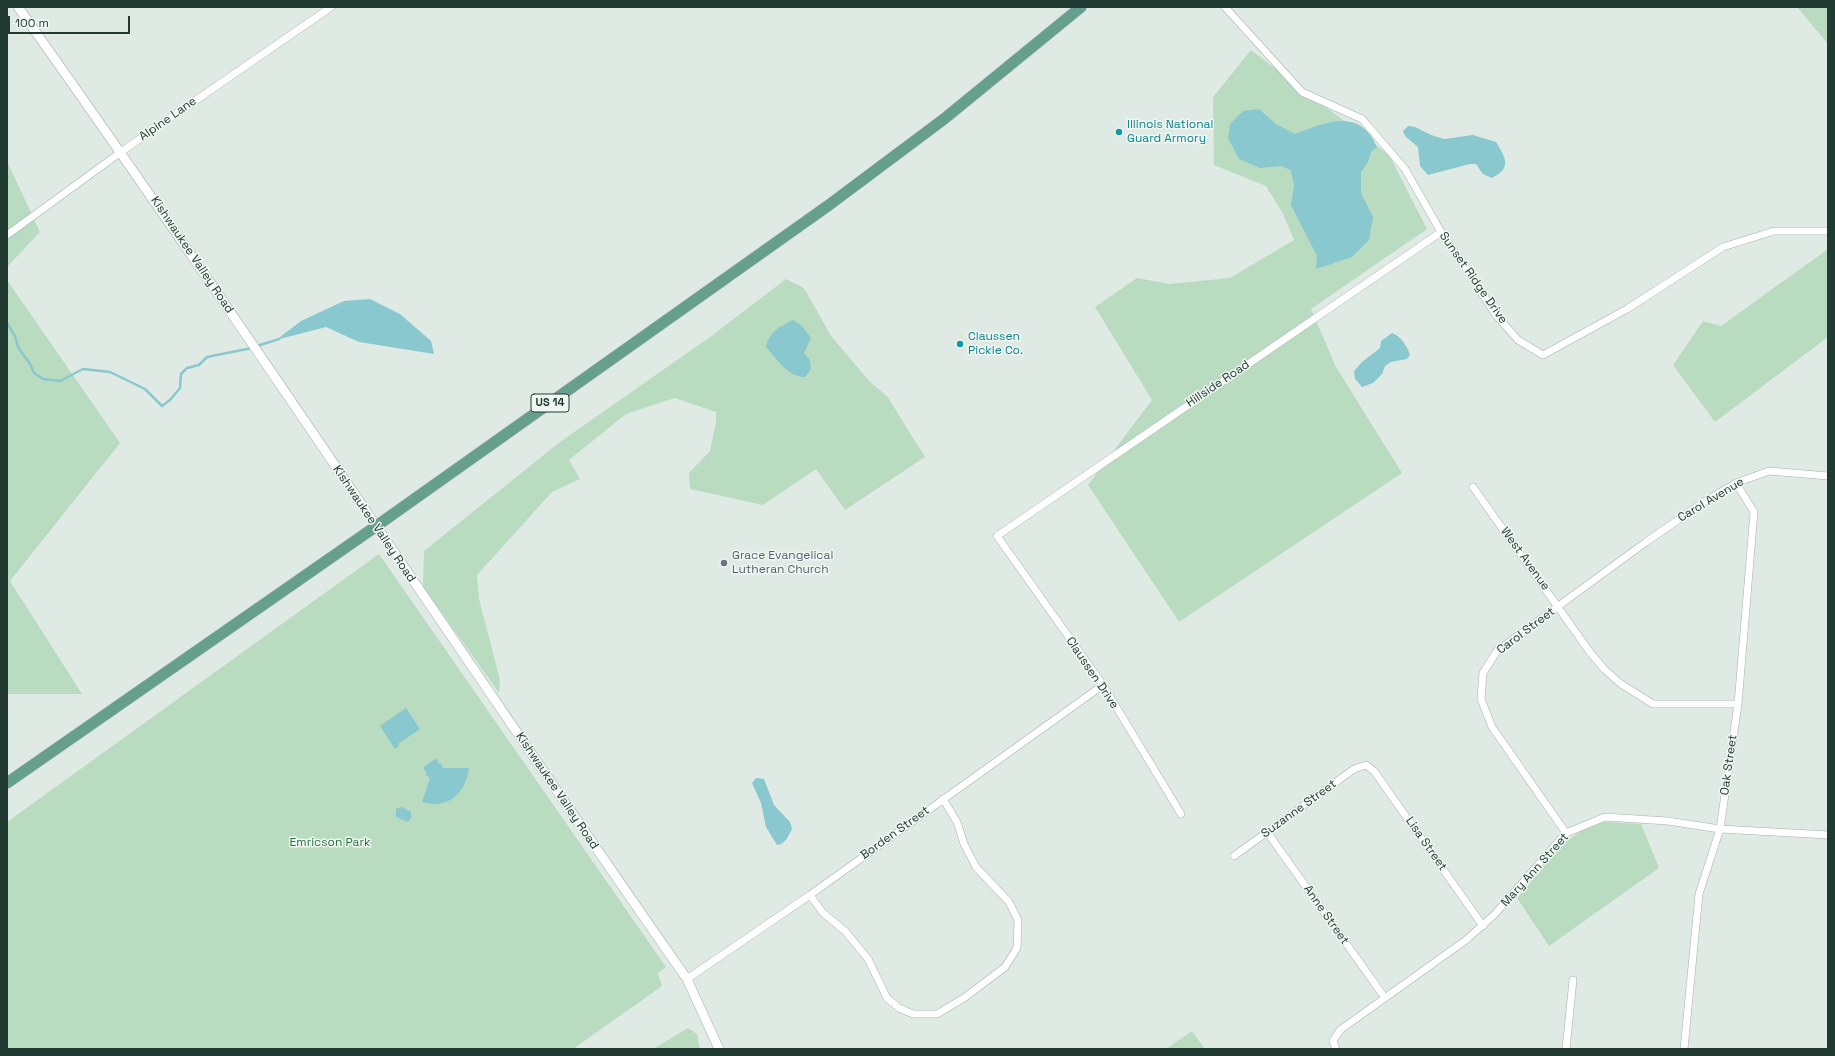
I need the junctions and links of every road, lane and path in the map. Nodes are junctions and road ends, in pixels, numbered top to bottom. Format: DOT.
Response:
graph roads {
  1 [pos="18,7"];
  2 [pos="331,7"];
  3 [pos="1081,7"];
  4 [pos="1225,7"];
  5 [pos="121,152"];
  6 [pos="1828,231"];
  7 [pos="1441,232"];
  8 [pos="7,235"];
  9 [pos="1828,476"];
  10 [pos="1736,482"];
  11 [pos="1474,487"];
  12 [pos="376,527"];
  13 [pos="997,536"];
  14 [pos="1646,542"];
  15 [pos="1559,606"];
  16 [pos="1102,685"];
  17 [pos="1738,704"];
  18 [pos="1366,765"];
  19 [pos="7,783"];
  20 [pos="943,799"];
  21 [pos="1181,814"];
  22 [pos="1720,829"];
  23 [pos="1266,832"];
  24 [pos="1566,833"];
  25 [pos="1828,835"];
  26 [pos="1234,856"];
  27 [pos="810,895"];
  28 [pos="1484,926"];
  29 [pos="687,979"];
  30 [pos="1573,980"];
  31 [pos="1385,998"];
  32 [pos="718,1048"];
  33 [pos="1336,1049"];
  34 [pos="1566,1049"];
  35 [pos="1684,1049"];
  1 -- 5 [label="street, Kishwaukee Valley Road"];
  2 -- 5 [label="street, Alpine Lane"];
  3 -- 12 [label="main road, US 14"];
  4 -- 7 [label="street, Sunset Ridge Drive"];
  5 -- 8 [label="street, Alpine Lane"];
  5 -- 12 [label="street, Kishwaukee Valley Road"];
  6 -- 7 [label="street, Sunset Ridge Drive"];
  7 -- 13 [label="street, Hillside Road"];
  9 -- 10 [label="street, Carol Avenue"];
  10 -- 14 [label="street, Carol Avenue"];
  10 -- 17 [label="street, Oak Street"];
  11 -- 15 [label="street, West Avenue"];
  12 -- 19 [label="main road, US 14"];
  12 -- 29 [label="street, Kishwaukee Valley Road"];
  13 -- 16 [label="street, Claussen Drive"];
  14 -- 15 [label="street, Carol Street"];
  15 -- 17 [label="street, West Avenue"];
  15 -- 24 [label="street, Carol Street"];
  16 -- 20 [label="street, Borden Street"];
  16 -- 21 [label="street, Claussen Drive"];
  17 -- 22 [label="street, Oak Street"];
  18 -- 23 [label="street, Suzanne Street"];
  18 -- 28 [label="street, Lisa Street"];
  20 -- 27 [label="street, Borden Street"];
  20 -- 27 [label="street"];
  22 -- 24 [label="street, Mary Ann Street"];
  22 -- 25 [label="street, Mary Ann Street"];
  22 -- 35 [label="street, Oak Street"];
  23 -- 26 [label="street, Suzanne Street"];
  23 -- 31 [label="street, Anne Street"];
  24 -- 28 [label="street, Mary Ann Street"];
  27 -- 29 [label="street, Borden Street"];
  28 -- 31 [label="street, Mary Ann Street"];
  29 -- 32 [label="street, Kishwaukee Valley Road"];
  30 -- 34 [label="street"];
  31 -- 33 [label="street, Mary Ann Street"];
}
